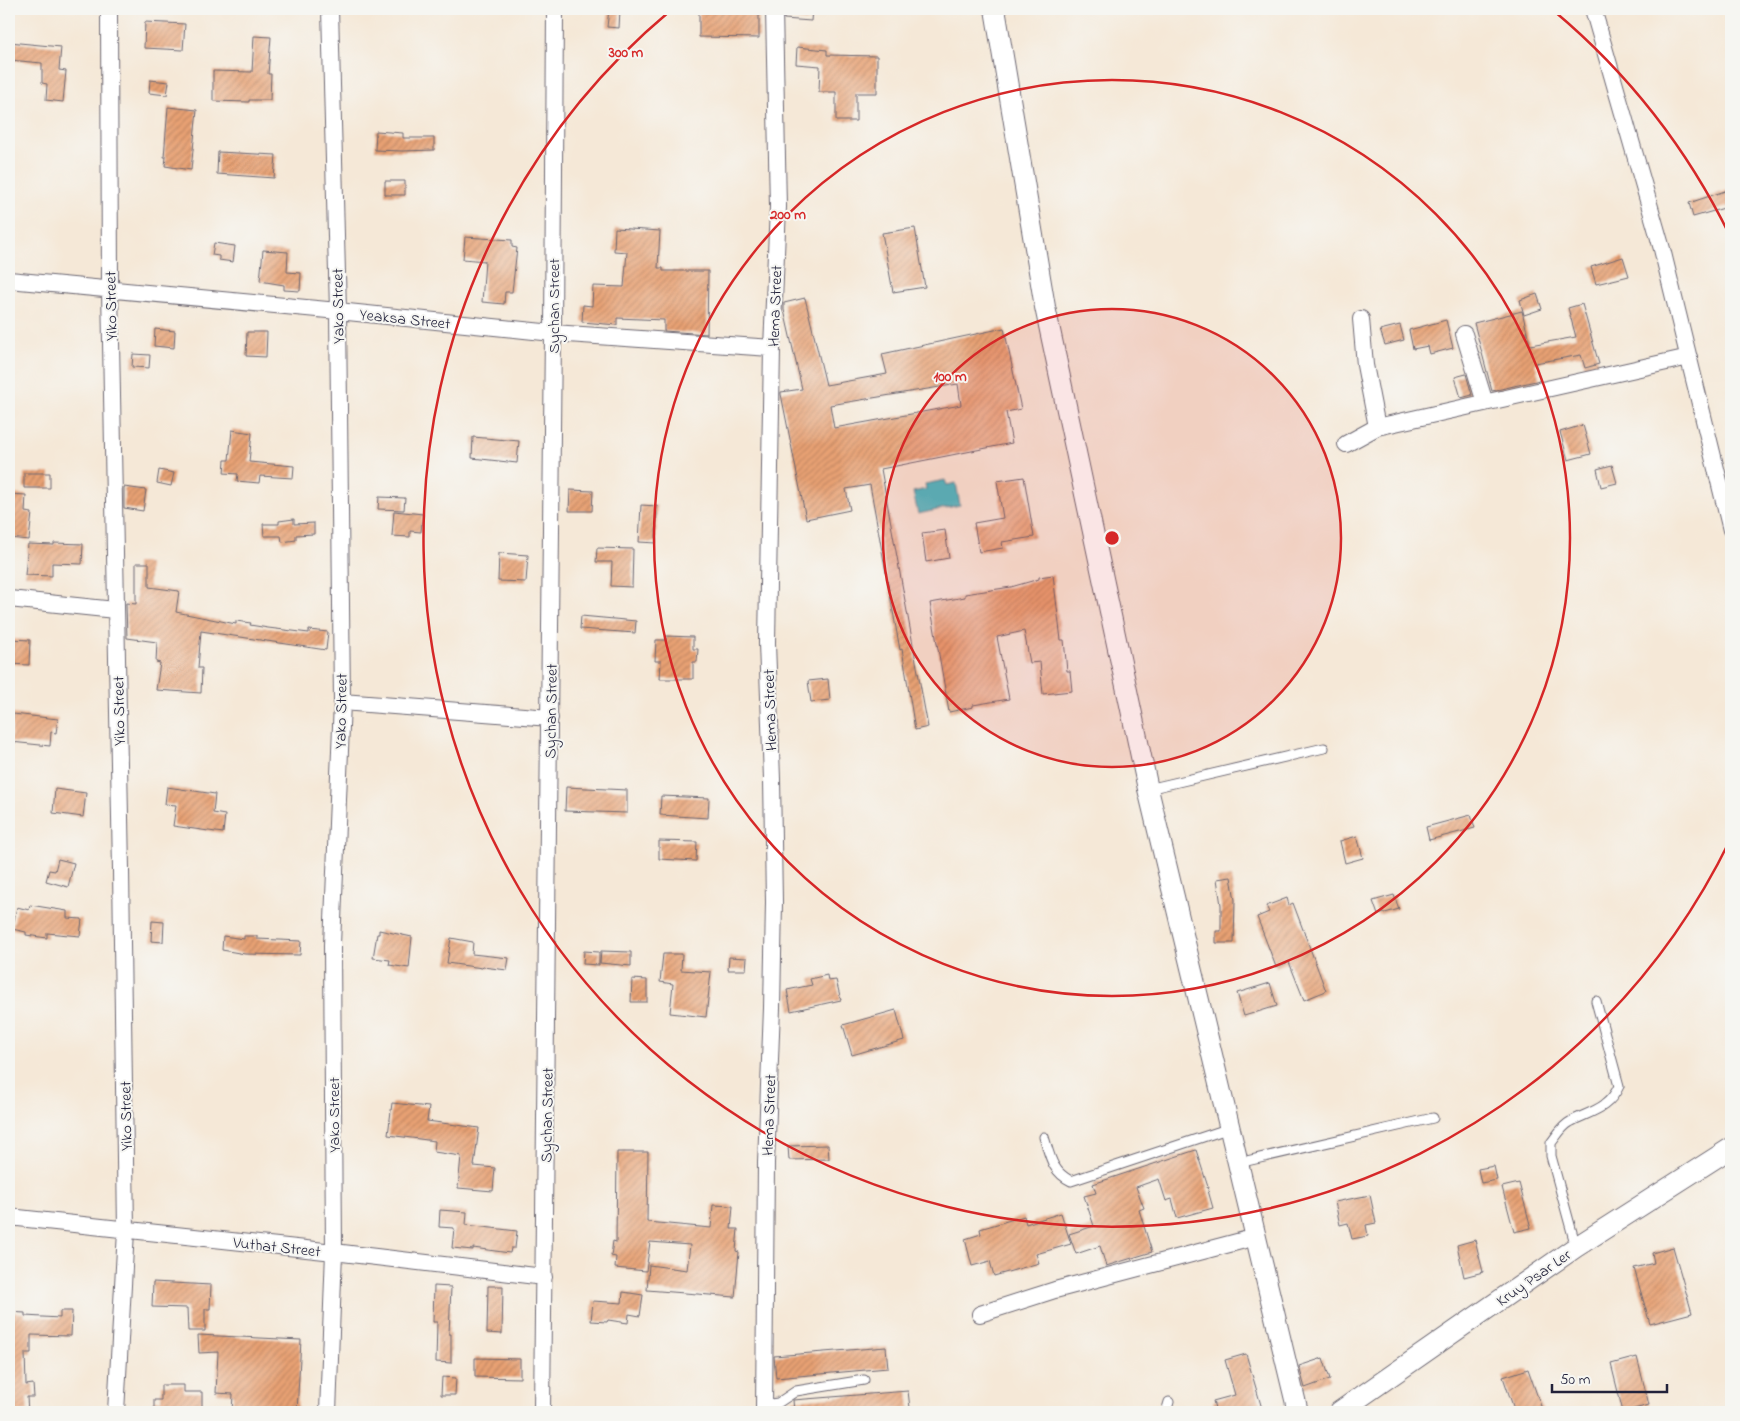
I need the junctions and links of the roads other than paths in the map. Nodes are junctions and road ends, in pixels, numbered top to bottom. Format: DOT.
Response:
graph roads {
  1 [pos="109,9"];
  2 [pos="330,9"];
  3 [pos="555,9"];
  4 [pos="774,9"];
  5 [pos="995,9"];
  6 [pos="1593,9"];
  7 [pos="9,280"];
  8 [pos="110,289"];
  9 [pos="338,311"];
  10 [pos="1361,319"];
  11 [pos="553,333"];
  12 [pos="1464,334"];
  13 [pos="772,348"];
  14 [pos="1689,357"];
  15 [pos="1485,403"];
  16 [pos="1377,428"];
  17 [pos="1346,444"];
  18 [pos="1731,530"];
  19 [pos="9,599"];
  20 [pos="115,610"];
  21 [pos="342,702"];
  22 [pos="550,718"];
  23 [pos="1324,748"];
  24 [pos="1148,789"];
  25 [pos="1596,1000"];
  26 [pos="1433,1118"];
  27 [pos="1230,1128"];
  28 [pos="1044,1137"];
  29 [pos="1731,1148"];
  30 [pos="1238,1163"];
  31 [pos="9,1217"];
  32 [pos="126,1231"];
  33 [pos="1256,1238"];
  34 [pos="1576,1247"];
  35 [pos="334,1252"];
  36 [pos="544,1277"];
  37 [pos="980,1314"];
  38 [pos="864,1380"];
  39 [pos="1169,1402"];
  40 [pos="764,1409"];
  41 [pos="116,1412"];
  42 [pos="328,1412"];
  43 [pos="542,1412"];
  44 [pos="1166,1412"];
  45 [pos="1298,1412"];
  46 [pos="1339,1412"];
  1 -- 8 [label="street, Yiko Street"];
  2 -- 9 [label="street, Yako Street"];
  3 -- 11 [label="street, Sychan Street"];
  4 -- 13 [label="street, Hema Street"];
  5 -- 24 [label="street"];
  6 -- 14 [label="street"];
  7 -- 8 [label="street, Yeaksa Street"];
  8 -- 9 [label="street, Yeaksa Street"];
  8 -- 20 [label="street, Yiko Street"];
  9 -- 11 [label="street, Yeaksa Street"];
  9 -- 21 [label="street, Yako Street"];
  10 -- 16 [label="street"];
  11 -- 13 [label="street, Yeaksa Street"];
  11 -- 22 [label="street, Sychan Street"];
  12 -- 15 [label="street"];
  13 -- 40 [label="street, Hema Street"];
  14 -- 15 [label="street"];
  14 -- 18 [label="street"];
  15 -- 16 [label="street"];
  16 -- 17 [label="street"];
  19 -- 20 [label="street"];
  20 -- 32 [label="street, Yiko Street"];
  21 -- 22 [label="street"];
  21 -- 35 [label="street, Yako Street"];
  22 -- 36 [label="street, Sychan Street"];
  23 -- 24 [label="lane"];
  24 -- 27 [label="street"];
  25 -- 34 [label="lane"];
  26 -- 30 [label="lane"];
  27 -- 28 [label="lane"];
  27 -- 30 [label="street"];
  29 -- 34 [label="street, Kruy Psar Ler"];
  30 -- 33 [label="street"];
  31 -- 32 [label="street, Vuthat Street"];
  32 -- 35 [label="street, Vuthat Street"];
  32 -- 41 [label="street, Yiko Street"];
  33 -- 37 [label="street"];
  33 -- 45 [label="street"];
  34 -- 46 [label="street, Kruy Psar Ler"];
  35 -- 36 [label="street, Vuthat Street"];
  35 -- 42 [label="street, Yako Street"];
  36 -- 43 [label="street, Sychan Street"];
  38 -- 40 [label="lane"];
  39 -- 44 [label="lane"];
}
